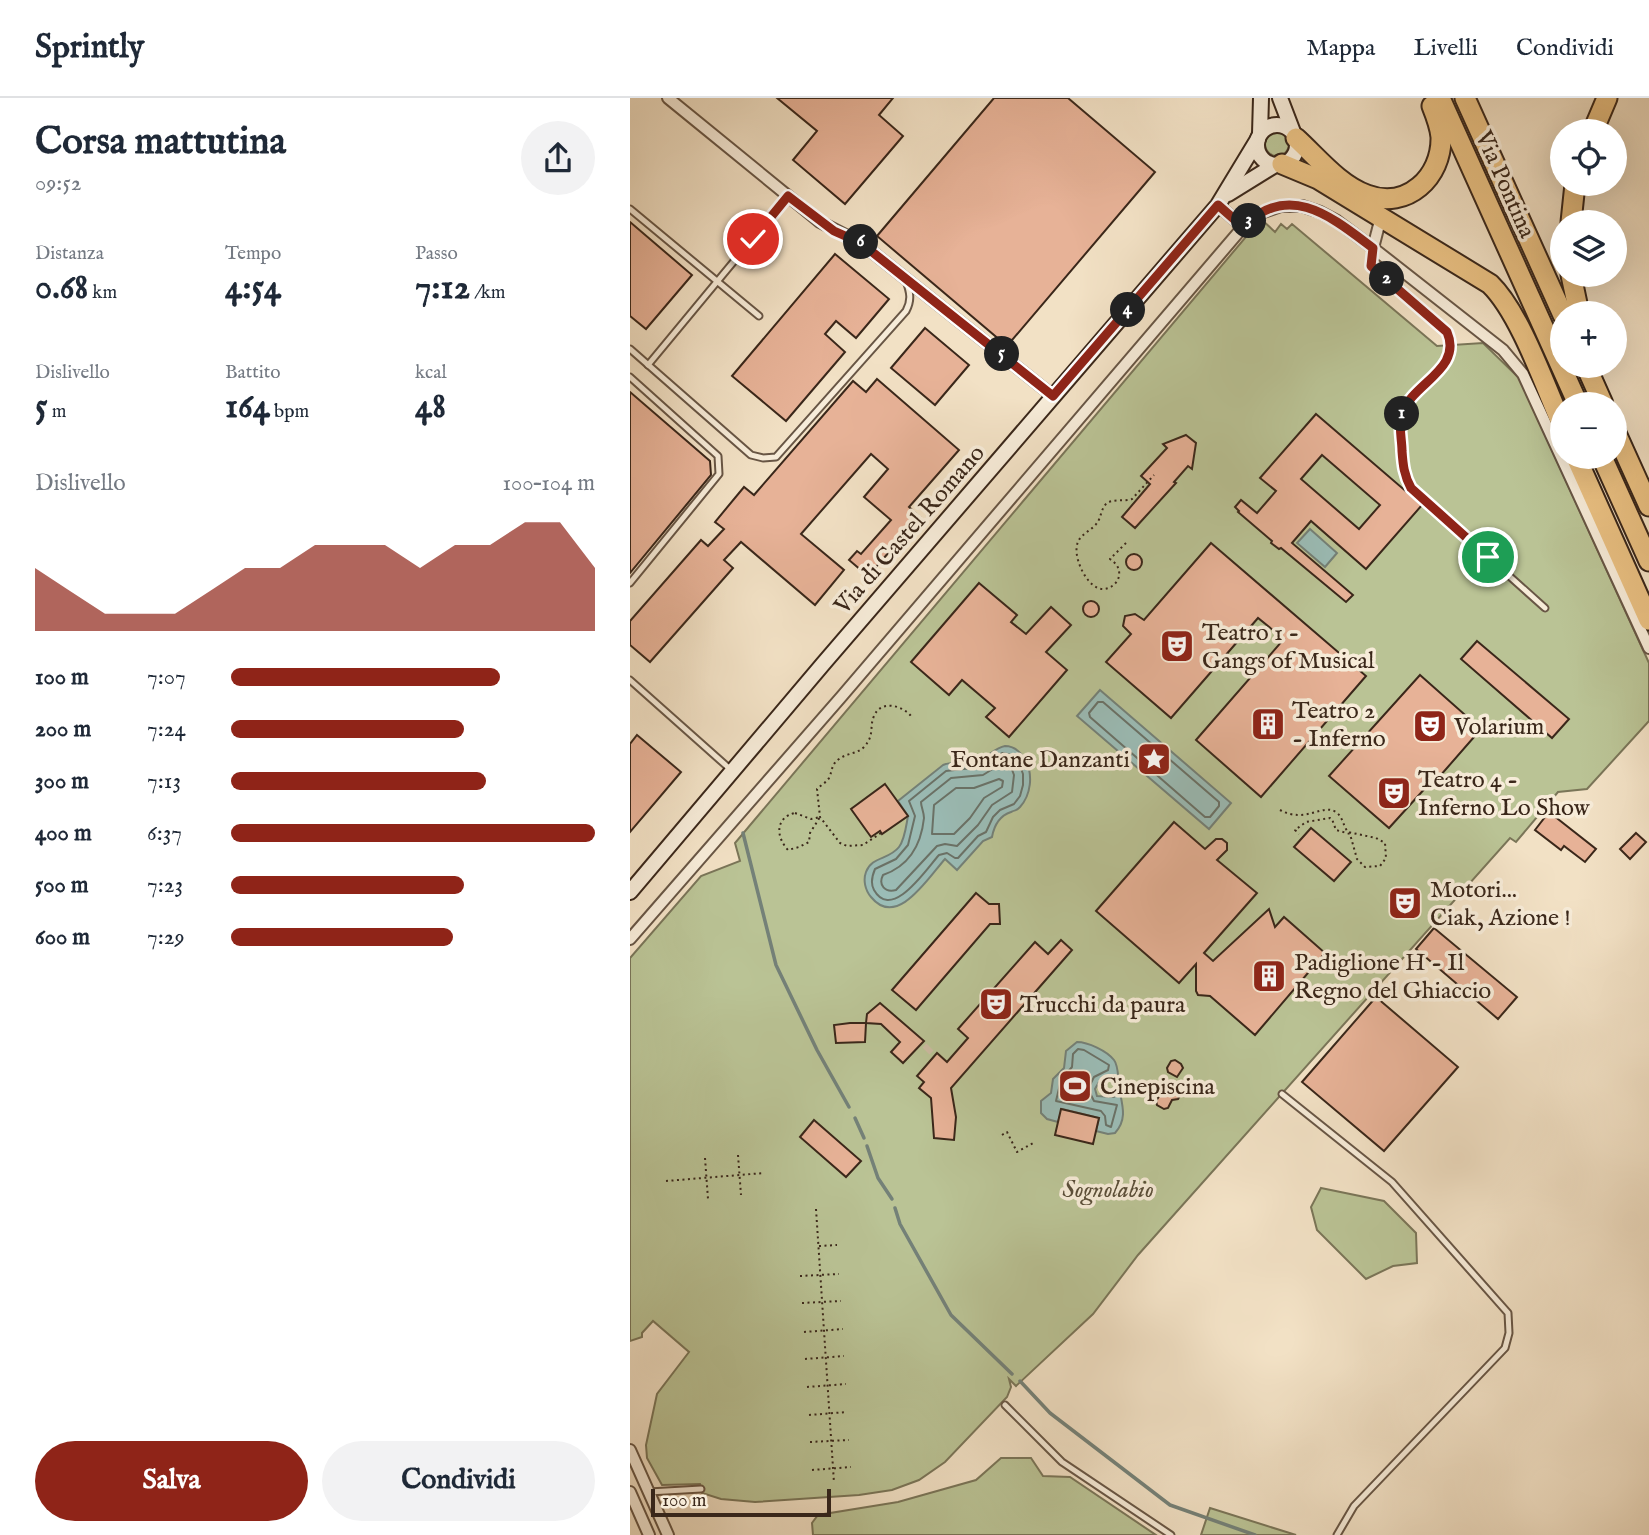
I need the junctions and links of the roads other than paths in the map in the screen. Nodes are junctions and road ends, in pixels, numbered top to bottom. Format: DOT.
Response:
graph roads {
  1 [pos="668,98"];
  2 [pos="1261,98"];
  3 [pos="1280,98"];
  4 [pos="1430,98"];
  5 [pos="1440,98"];
  6 [pos="1465,98"];
  7 [pos="1607,98"];
  8 [pos="1598,119"];
  9 [pos="1295,135"];
  10 [pos="1259,136"];
  11 [pos="1279,164"];
  12 [pos="788,196"];
  13 [pos="1221,201"];
  14 [pos="630,209"];
  15 [pos="1381,217"];
  16 [pos="1243,227"];
  17 [pos="1373,248"];
  18 [pos="903,275"];
  19 [pos="719,282"];
  20 [pos="1557,301"];
  21 [pos="759,316"];
  22 [pos="630,349"];
  23 [pos="648,365"];
  24 [pos="630,377"];
  25 [pos="1573,392"];
  26 [pos="1053,396"];
  27 [pos="1550,398"];
  28 [pos="1627,457"];
  29 [pos="1581,469"];
  30 [pos="1607,469"];
  31 [pos="1649,506"];
  32 [pos="1649,561"];
  33 [pos="630,583"];
  34 [pos="1545,608"];
  35 [pos="1649,621"];
  36 [pos="1649,648"];
  37 [pos="630,680"];
  38 [pos="732,771"];
  39 [pos="630,892"];
  40 [pos="630,939"];
  41 [pos="1282,1094"];
  42 [pos="1005,1405"];
  43 [pos="630,1450"];
  44 [pos="701,1489"];
  45 [pos="630,1492"];
  46 [pos="649,1492"];
  47 [pos="649,1535"];
  48 [pos="668,1535"];
  49 [pos="1171,1535"];
  50 [pos="1337,1535"];
  1 -- 12 [label="street"];
  2 -- 10 [label="street"];
  3 -- 9 [label="street"];
  4 -- 9 [label="highway"];
  5 -- 25 [label="highway, Via Pontina"];
  6 -- 20 [label="highway, Via Pontina"];
  7 -- 8 [label="highway"];
  9 -- 10 [label="street"];
  9 -- 11 [label="street"];
  10 -- 11 [label="street"];
  10 -- 13 [label="street, Via di Castel Romano"];
  11 -- 13 [label="street, Via di Castel Romano"];
  11 -- 15 [label="highway"];
  12 -- 18 [label="street"];
  12 -- 19 [label="lane"];
  13 -- 16 [label="street"];
  13 -- 26 [label="street, Via di Castel Romano"];
  14 -- 19 [label="lane"];
  15 -- 17 [label="street"];
  15 -- 27 [label="highway"];
  16 -- 17 [label="street"];
  16 -- 40 [label="street"];
  17 -- 34 [label="lane"];
  17 -- 36 [label="street"];
  18 -- 23 [label="lane"];
  18 -- 26 [label="street"];
  19 -- 21 [label="lane"];
  19 -- 23 [label="lane"];
  22 -- 23 [label="lane"];
  24 -- 33 [label="lane"];
  26 -- 38 [label="street, Via di Castel Romano"];
  28 -- 31 [label="highway"];
  29 -- 35 [label="highway"];
  30 -- 32 [label="highway"];
  37 -- 38 [label="lane"];
  38 -- 39 [label="street, Via di Castel Romano"];
  41 -- 50 [label="lane"];
  42 -- 49 [label="lane"];
  43 -- 46 [label="street"];
  44 -- 46 [label="lane"];
  45 -- 47 [label="street"];
  46 -- 48 [label="street"];
}
